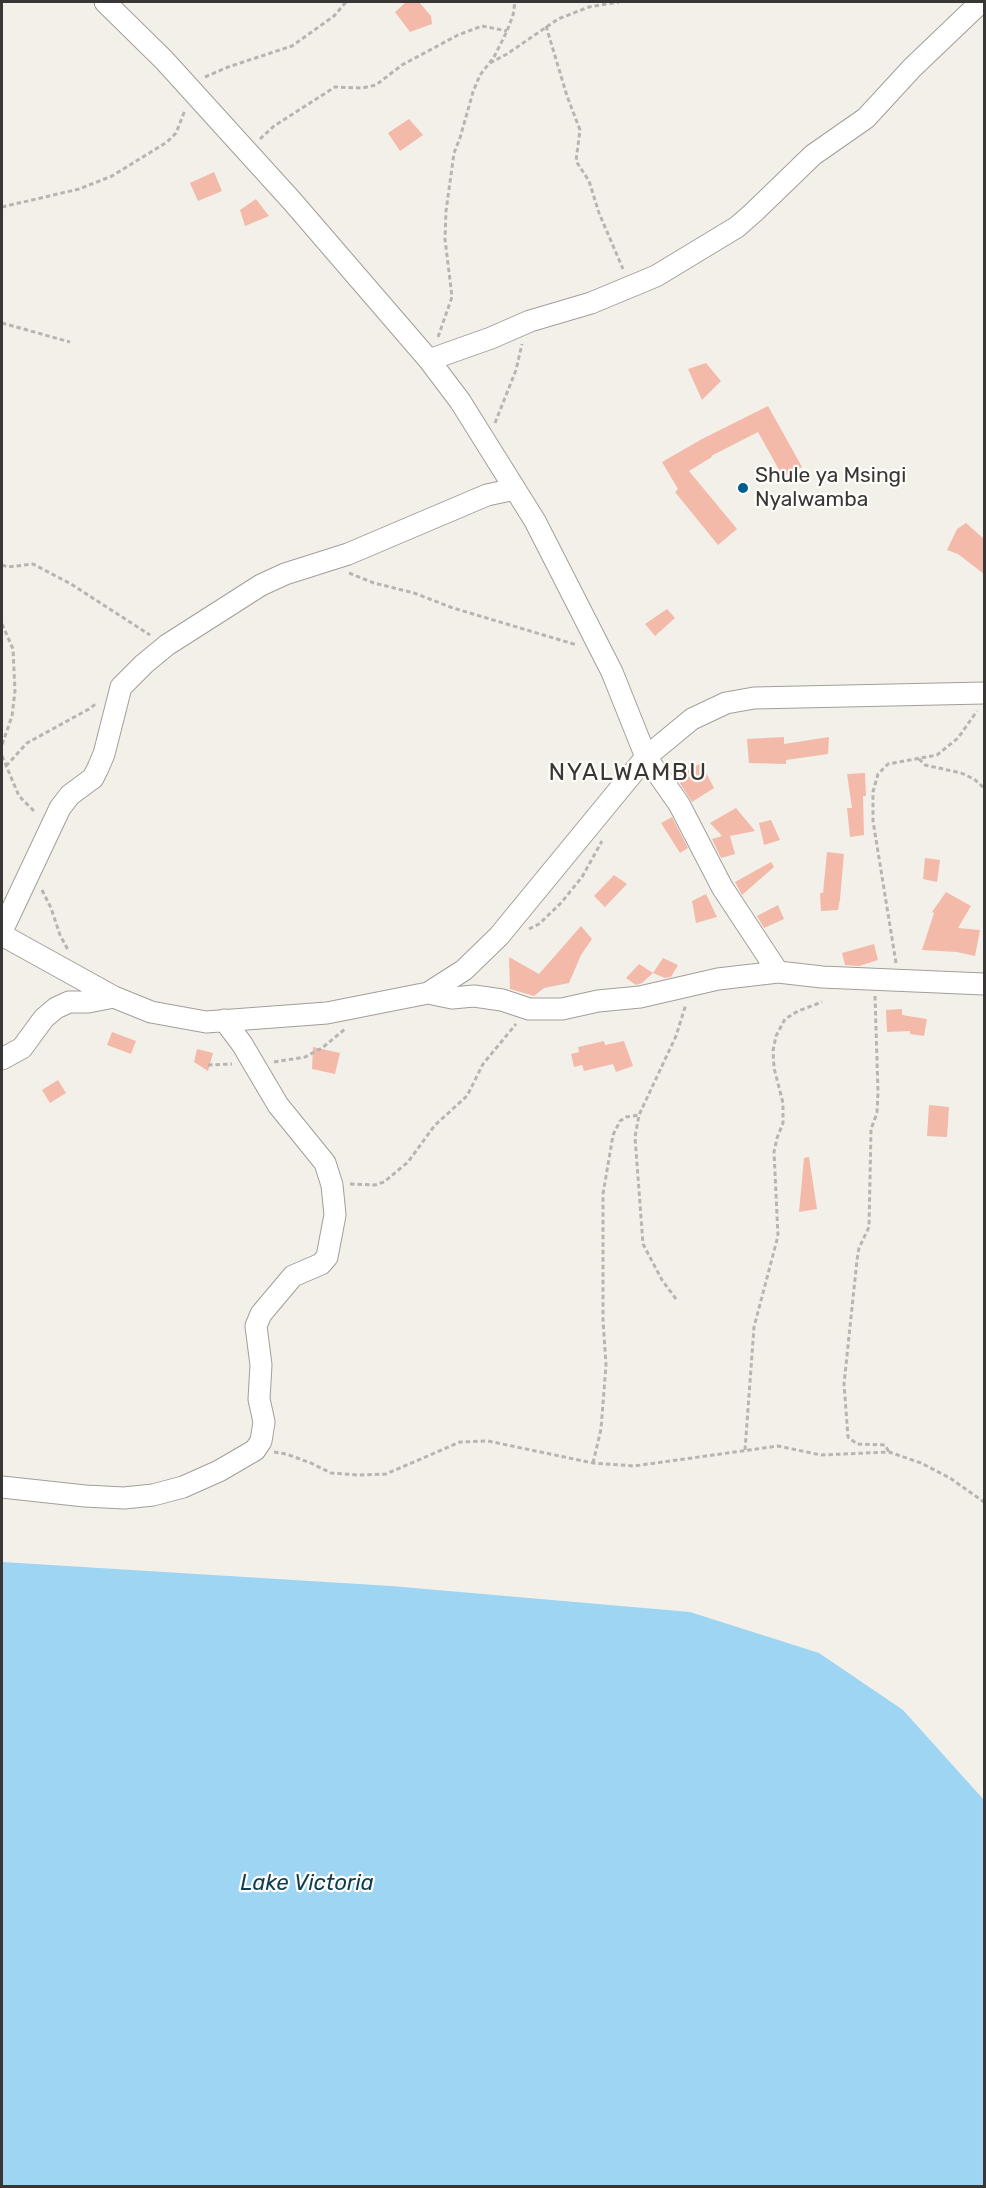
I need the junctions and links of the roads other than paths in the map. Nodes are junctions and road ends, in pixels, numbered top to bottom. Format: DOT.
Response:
graph roads {
  1 [pos="105,2"];
  2 [pos="981,2"];
  3 [pos="429,360"];
  4 [pos="514,489"];
  5 [pos="981,701"];
  6 [pos="646,757"];
  7 [pos="2,933"];
  8 [pos="778,972"];
  9 [pos="984,984"];
  10 [pos="429,993"];
  11 [pos="114,997"];
  12 [pos="224,1020"];
  13 [pos="2,1059"];
  14 [pos="2,1487"];
  1 -- 3 [label="street"];
  2 -- 3 [label="street"];
  3 -- 4 [label="street"];
  4 -- 6 [label="street"];
  4 -- 7 [label="street"];
  5 -- 6 [label="street"];
  6 -- 8 [label="street"];
  6 -- 10 [label="street"];
  7 -- 11 [label="street"];
  8 -- 9 [label="street"];
  8 -- 10 [label="street"];
  10 -- 12 [label="street"];
  11 -- 12 [label="street"];
  11 -- 13 [label="street"];
  12 -- 14 [label="street"];
}
